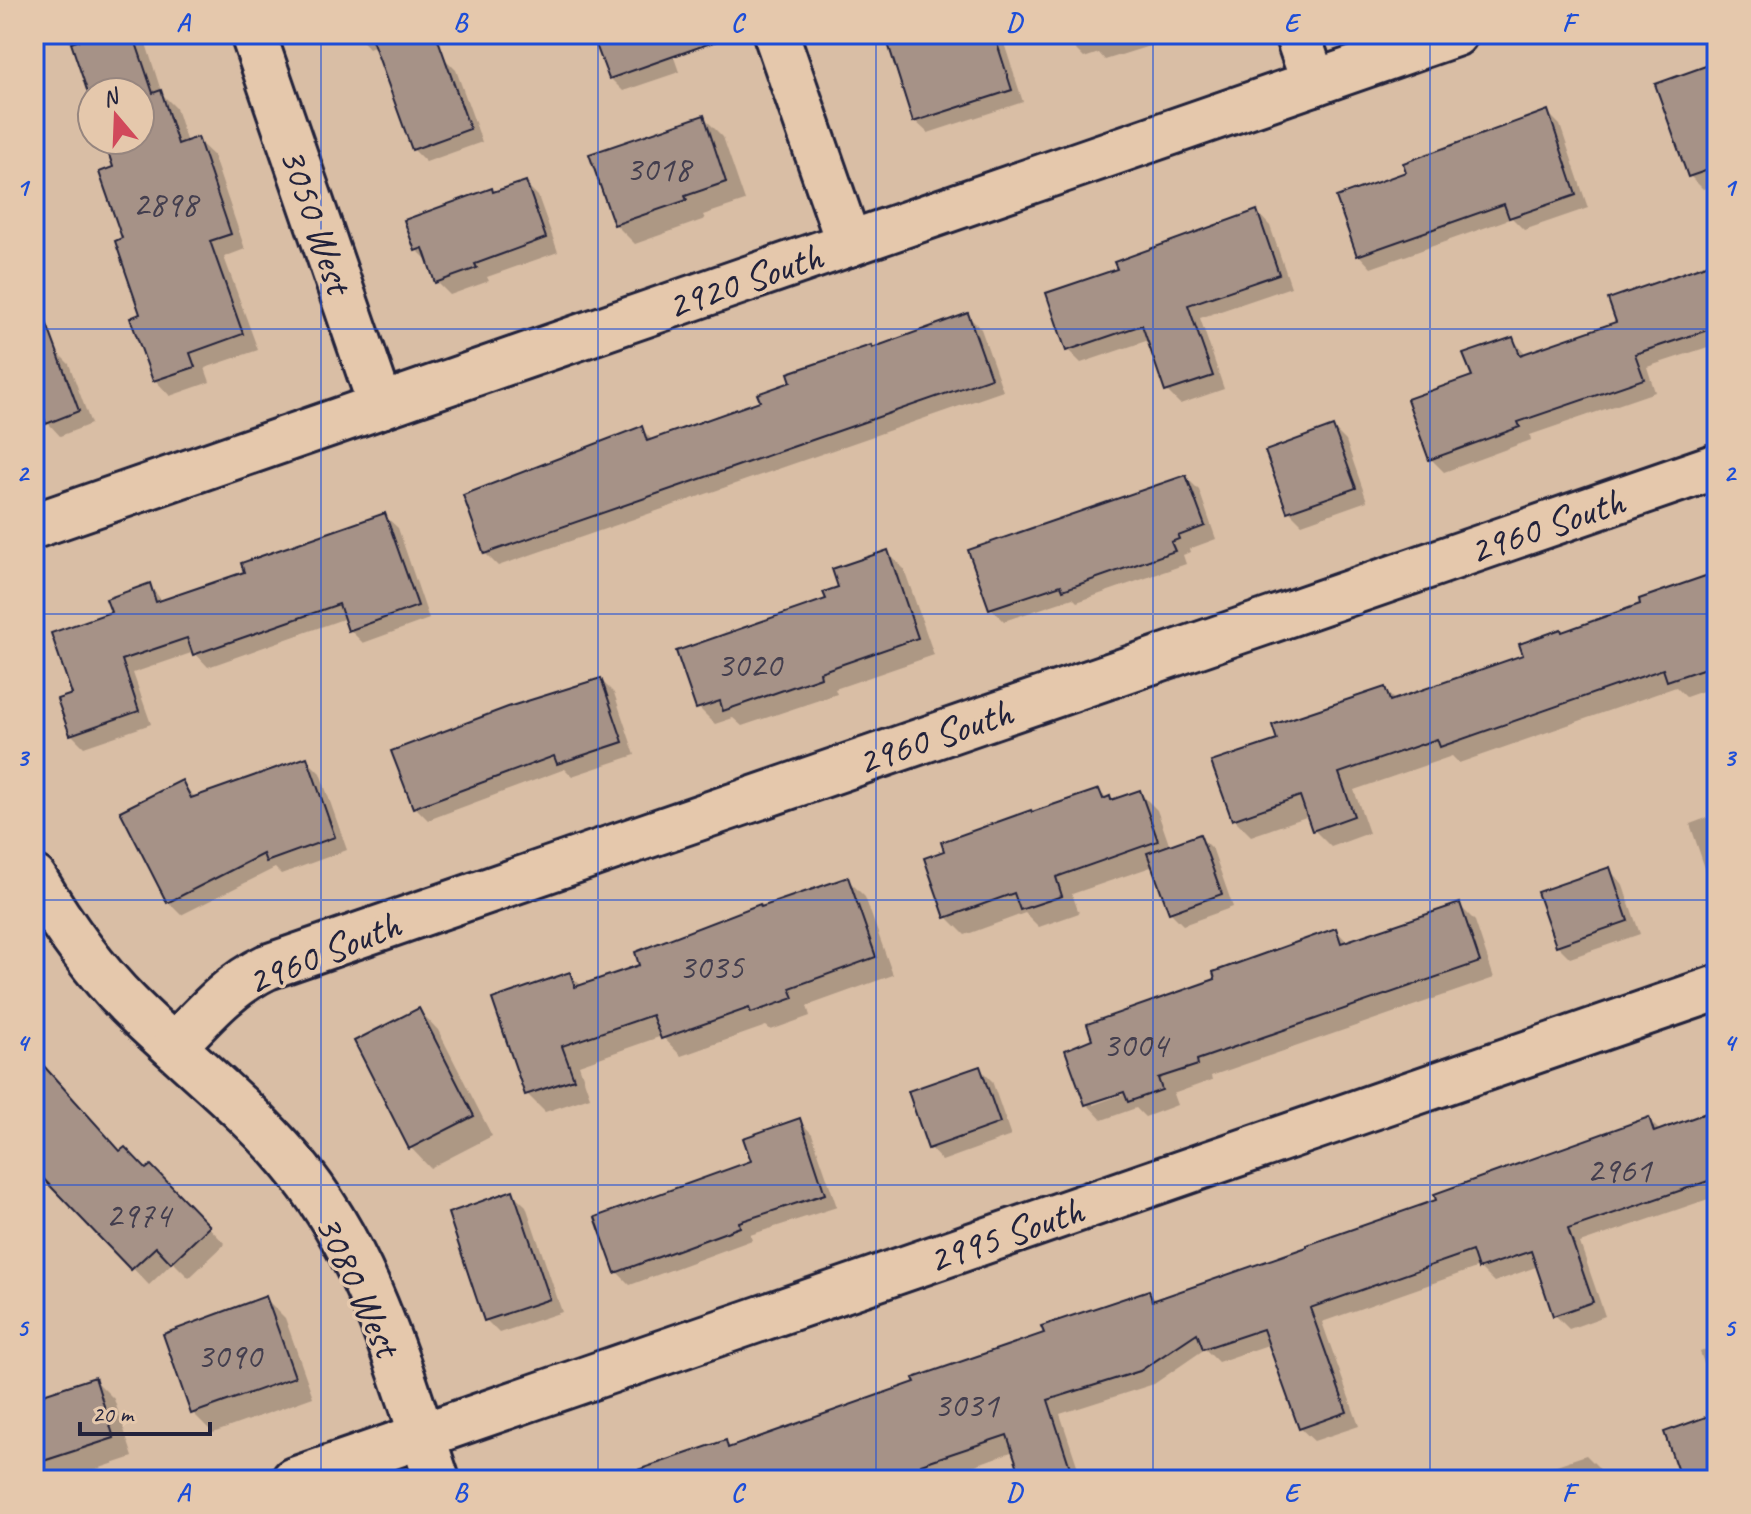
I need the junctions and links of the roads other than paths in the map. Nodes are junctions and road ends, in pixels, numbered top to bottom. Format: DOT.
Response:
graph roads {
  1 [pos="253,34"];
  2 [pos="776,34"];
  3 [pos="1297,34"];
  4 [pos="1455,34"];
  5 [pos="1314,83"];
  6 [pos="849,244"];
  7 [pos="381,406"];
  8 [pos="1717,466"];
  9 [pos="34,526"];
  10 [pos="34,878"];
  11 [pos="1717,988"];
  12 [pos="174,1046"];
  13 [pos="422,1436"];
  14 [pos="294,1480"];
  15 [pos="437,1480"];
  1 -- 7 [label="street, 3050 West"];
  2 -- 6 [label="street"];
  3 -- 5 [label="street"];
  4 -- 5 [label="street, 2920 South"];
  5 -- 6 [label="street, 2920 South"];
  6 -- 7 [label="street, 2920 South"];
  7 -- 9 [label="street, 2920 South"];
  8 -- 12 [label="street, 2960 South"];
  10 -- 12 [label="street, 3080 West"];
  11 -- 13 [label="street, 2995 South"];
  12 -- 13 [label="street, 3080 West"];
  13 -- 14 [label="street, 2995 South"];
  13 -- 15 [label="street, 3080 West"];
}
